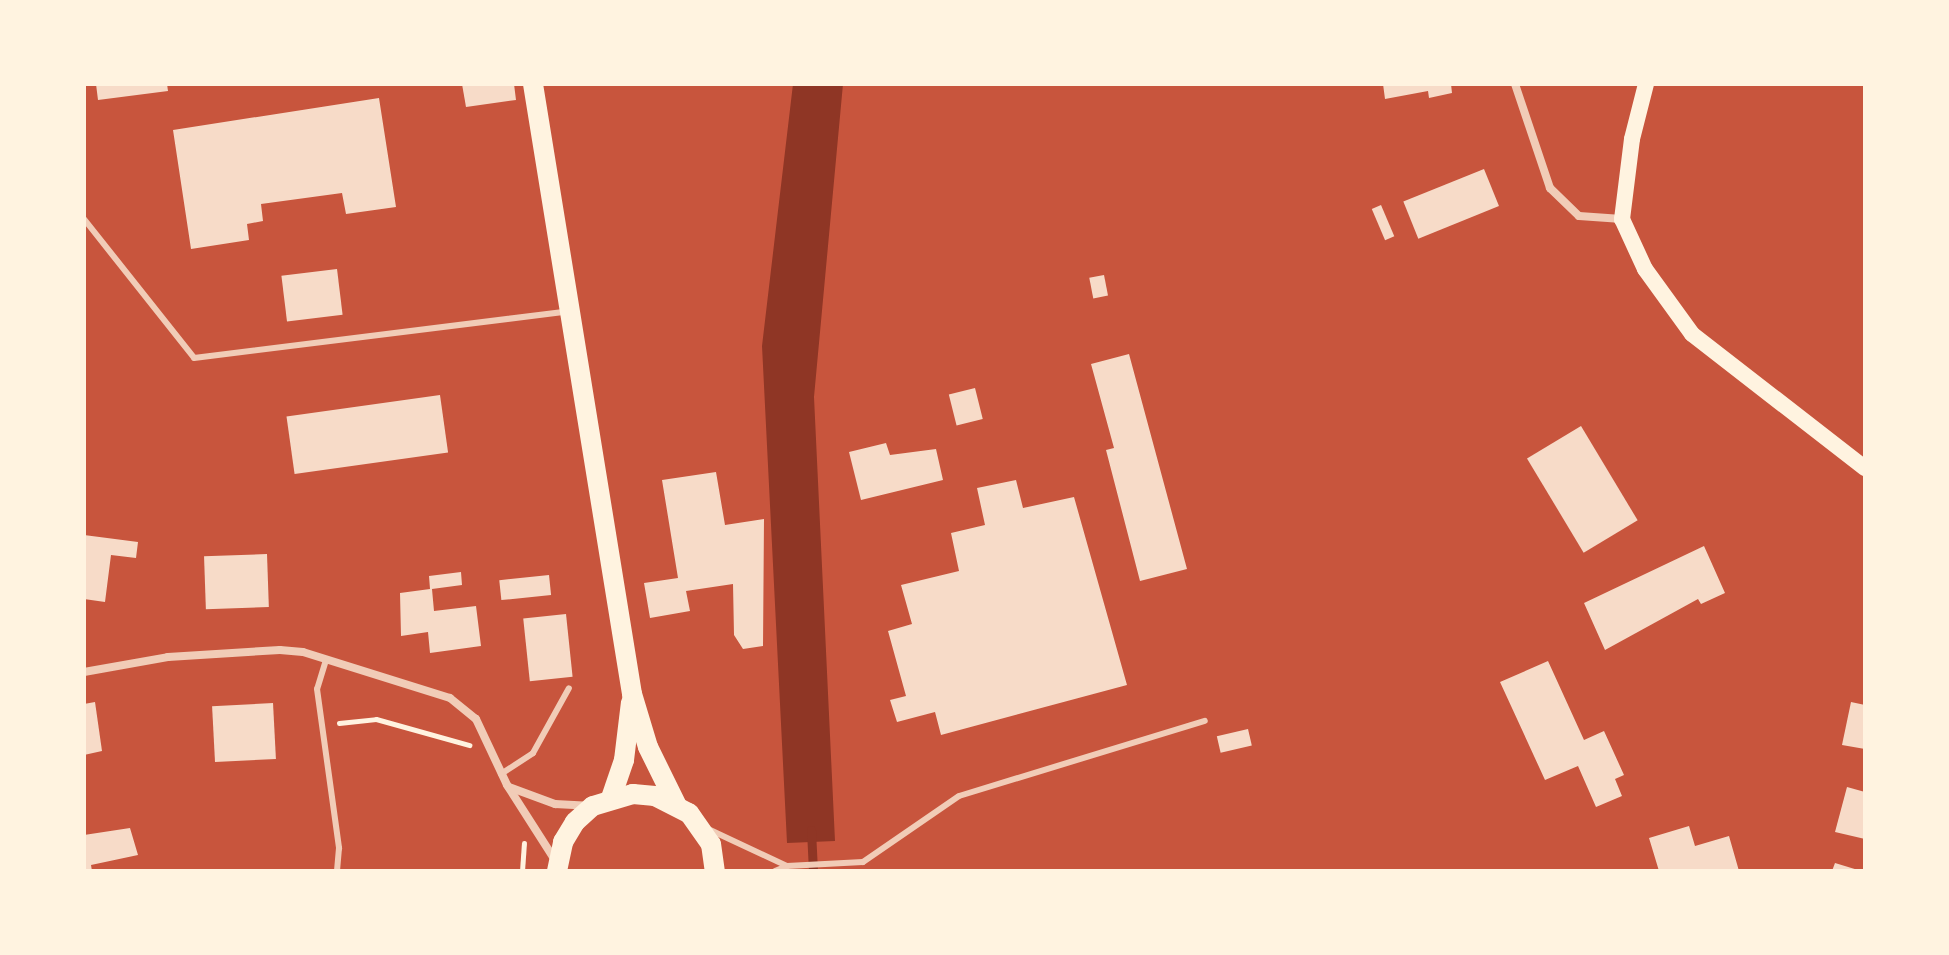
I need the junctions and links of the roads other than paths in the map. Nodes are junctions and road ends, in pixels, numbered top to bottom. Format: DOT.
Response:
graph roads {
  1 [pos="533,84"];
  2 [pos="1515,84"];
  3 [pos="1646,84"];
  4 [pos="84,219"];
  5 [pos="1622,219"];
  6 [pos="568,311"];
  7 [pos="1865,468"];
  8 [pos="326,660"];
  9 [pos="84,672"];
  10 [pos="569,688"];
  11 [pos="632,694"];
  12 [pos="1205,721"];
  13 [pos="501,774"];
  14 [pos="507,785"];
  15 [pos="602,802"];
  16 [pos="676,804"];
  17 [pos="699,824"];
  18 [pos="787,866"];
  19 [pos="557,868"];
  20 [pos="337,871"];
  21 [pos="715,871"];
  22 [pos="775,871"];
  1 -- 6 [label="main road"];
  2 -- 5 [label="street"];
  3 -- 5 [label="main road"];
  4 -- 6 [label="lane"];
  5 -- 7 [label="main road"];
  6 -- 11 [label="main road"];
  8 -- 9 [label="street"];
  8 -- 13 [label="street"];
  8 -- 20 [label="lane"];
  10 -- 13 [label="lane"];
  11 -- 15 [label="main road"];
  11 -- 16 [label="main road"];
  12 -- 18 [label="lane"];
  13 -- 14 [label="street"];
  14 -- 15 [label="street"];
  14 -- 19 [label="street"];
  15 -- 16 [label="main road"];
  15 -- 19 [label="main road"];
  16 -- 17 [label="main road"];
  17 -- 18 [label="lane"];
  17 -- 21 [label="main road"];
  18 -- 22 [label="lane"];
}
